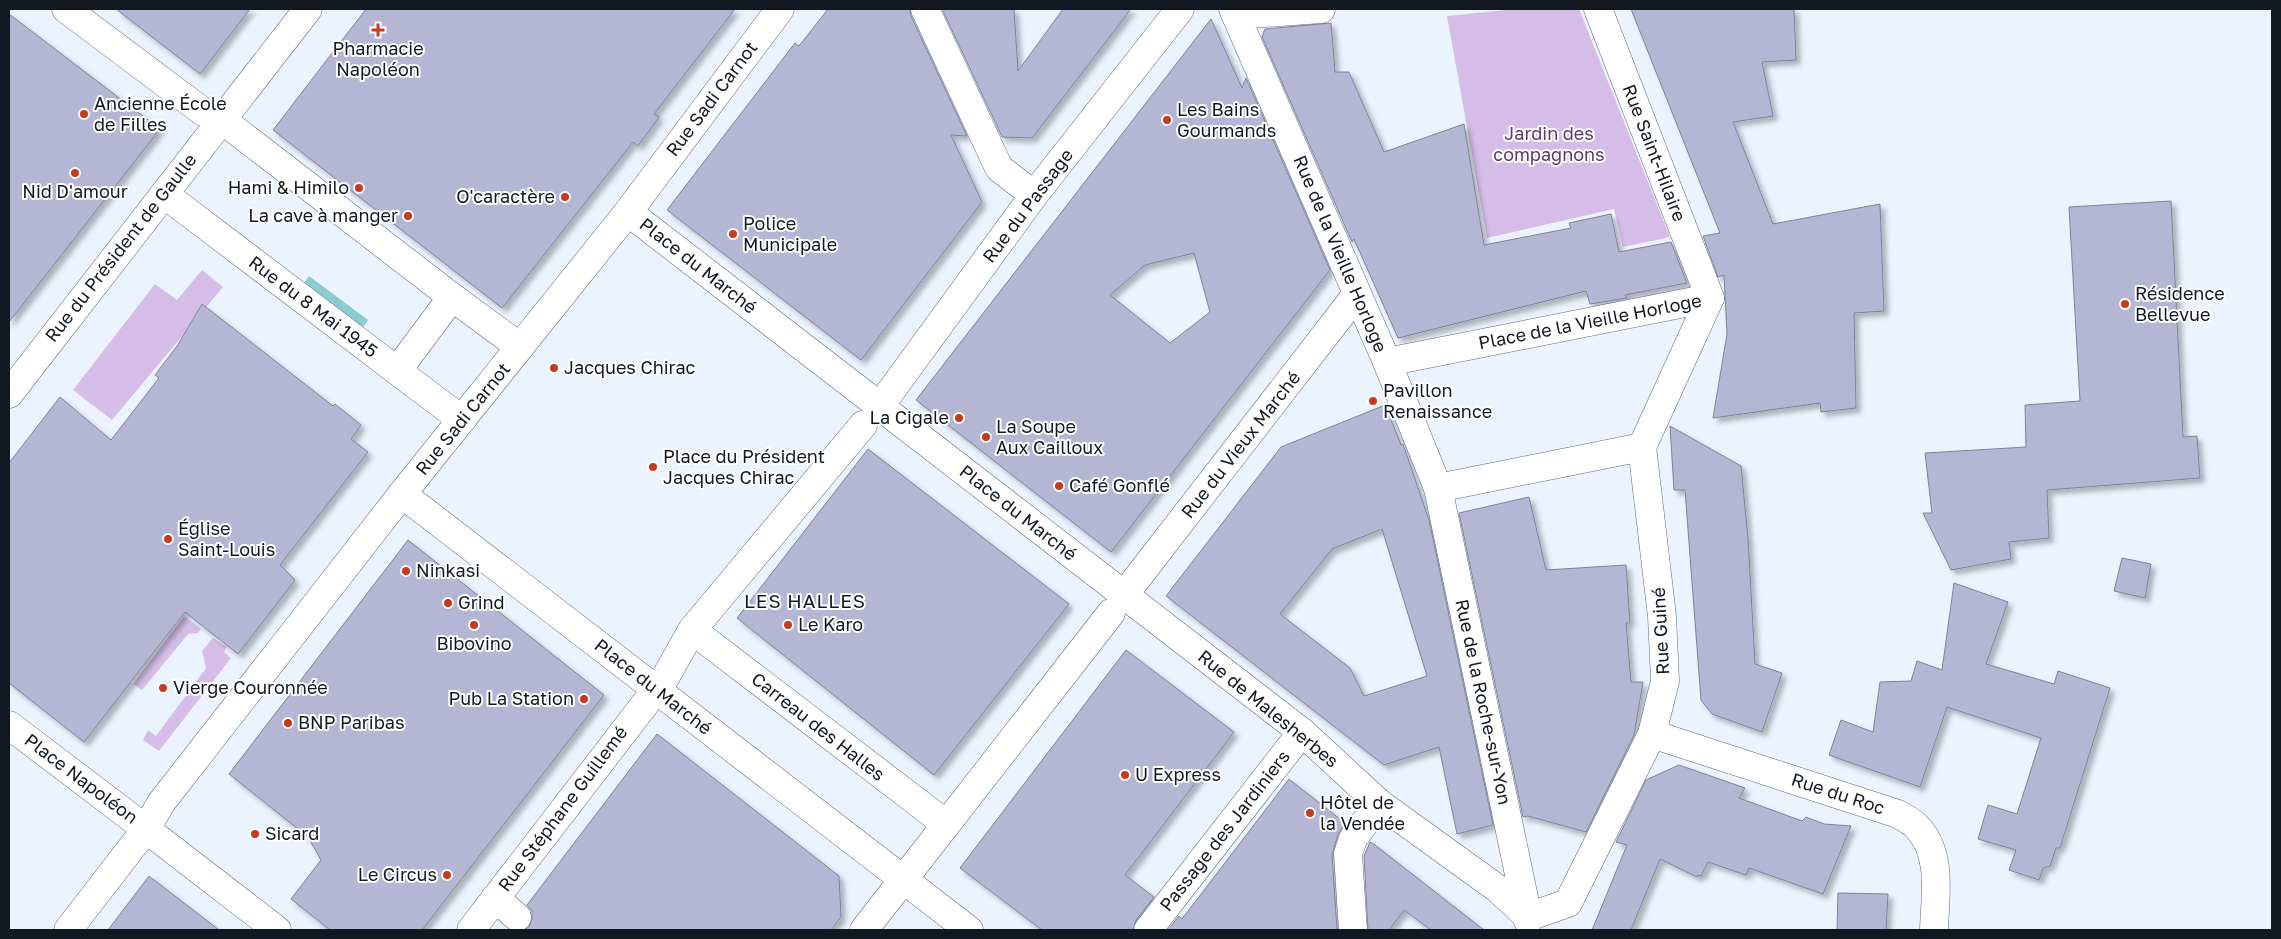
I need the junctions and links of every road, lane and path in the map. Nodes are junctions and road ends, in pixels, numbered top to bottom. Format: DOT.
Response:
graph roads {
  1 [pos="66,9"];
  2 [pos="308,9"];
  3 [pos="780,9"];
  4 [pos="925,9"];
  5 [pos="1180,9"];
  6 [pos="1321,9"];
  7 [pos="1598,9"];
  8 [pos="1235,12"];
  9 [pos="221,119"];
  10 [pos="164,194"];
  11 [pos="1034,195"];
  12 [pos="628,212"];
  13 [pos="1357,294"];
  14 [pos="452,298"];
  15 [pos="1710,298"];
  16 [pos="520,347"];
  17 [pos="1387,362"];
  18 [pos="397,371"];
  19 [pos="9,394"];
  20 [pos="872,416"];
  21 [pos="462,420"];
  22 [pos="1642,447"];
  23 [pos="1438,488"];
  24 [pos="402,494"];
  25 [pos="1118,604"];
  26 [pos="692,630"];
  27 [pos="655,689"];
  28 [pos="9,725"];
  29 [pos="1302,732"];
  30 [pos="1652,734"];
  31 [pos="1379,803"];
  32 [pos="946,824"];
  33 [pos="146,829"];
  34 [pos="903,880"];
  35 [pos="495,898"];
  36 [pos="517,917"];
  37 [pos="1527,924"];
  38 [pos="68,930"];
  39 [pos="277,930"];
  40 [pos="471,930"];
  41 [pos="864,930"];
  42 [pos="969,930"];
  43 [pos="1148,930"];
  44 [pos="1353,930"];
  45 [pos="1934,930"];
  1 -- 9 [label="street"];
  2 -- 9 [label="street, Rue du Président de Gaulle"];
  3 -- 12 [label="street, Rue Sadi Carnot"];
  4 -- 11 [label="street"];
  5 -- 11 [label="street, Rue du Passage"];
  6 -- 8 [label="street"];
  7 -- 15 [label="street, Rue Saint-Hilaire"];
  8 -- 13 [label="street, Rue de la Vieille Horloge"];
  9 -- 10 [label="street, Rue du Président de Gaulle"];
  9 -- 14 [label="street"];
  10 -- 18 [label="street, Rue du 8 Mai 1945"];
  10 -- 19 [label="street, Rue du Président de Gaulle"];
  11 -- 20 [label="street, Rue du Passage"];
  12 -- 16 [label="street, Rue Sadi Carnot"];
  12 -- 20 [label="street, Place du Marché"];
  13 -- 17 [label="street, Rue de la Vieille Horloge"];
  13 -- 25 [label="street, Rue du Vieux Marché"];
  14 -- 16 [label="street"];
  14 -- 18 [label="street"];
  15 -- 17 [label="street, Place de la Vieille Horloge"];
  15 -- 22 [label="street, Place de la Vieille Horloge"];
  16 -- 21 [label="street, Rue Sadi Carnot"];
  17 -- 23 [label="street"];
  18 -- 21 [label="street, Rue du 8 Mai 1945"];
  20 -- 25 [label="street, Place du Marché"];
  20 -- 26 [label="street"];
  21 -- 24 [label="street, Rue Sadi Carnot"];
  22 -- 23 [label="street"];
  22 -- 30 [label="street, Rue Guiné"];
  23 -- 37 [label="street, Rue de la Roche-sur-Yon"];
  24 -- 27 [label="street, Place du Marché"];
  24 -- 33 [label="street, Rue Sadi Carnot"];
  25 -- 29 [label="street, Rue de Malesherbes"];
  25 -- 32 [label="street"];
  26 -- 27 [label="street"];
  26 -- 32 [label="street, Carreau des Halles"];
  27 -- 34 [label="street, Place du Marché"];
  27 -- 35 [label="street, Rue Stéphane Guillemé"];
  28 -- 33 [label="street, Place Napoléon"];
  29 -- 31 [label="street, Rue de Malesherbes"];
  29 -- 43 [label="street, Passage des Jardiniers"];
  30 -- 37 [label="street, Rue Guiné"];
  30 -- 45 [label="street, Rue du Roc"];
  31 -- 37 [label="street, Rue de Malesherbes"];
  31 -- 44 [label="street"];
  32 -- 34 [label="street"];
  33 -- 38 [label="street, Place Napoléon"];
  33 -- 39 [label="street"];
  34 -- 41 [label="street"];
  34 -- 42 [label="street, Place du Marché"];
  35 -- 36 [label="street"];
  35 -- 40 [label="street, Rue Stéphane Guillemé"];
}
